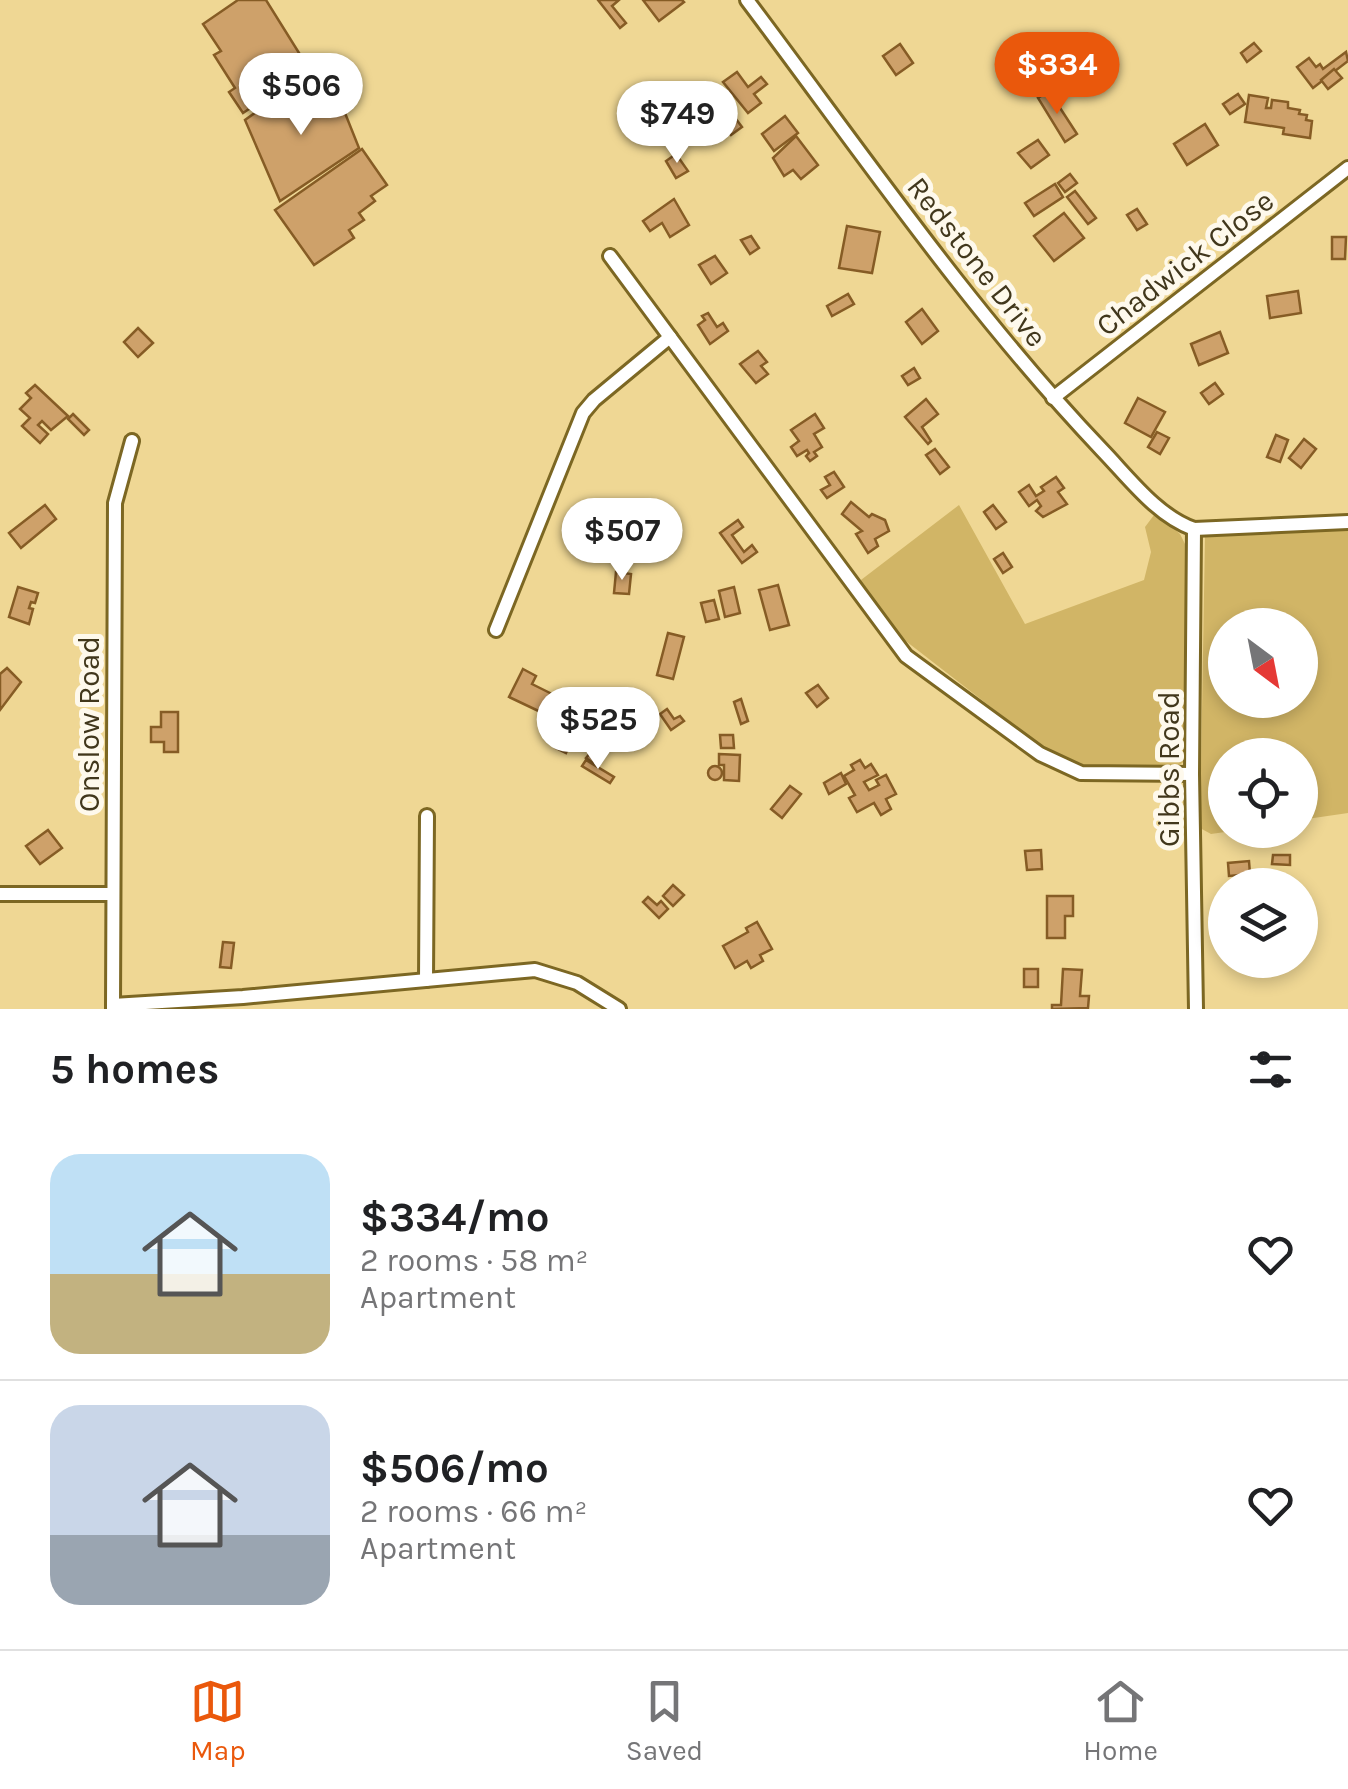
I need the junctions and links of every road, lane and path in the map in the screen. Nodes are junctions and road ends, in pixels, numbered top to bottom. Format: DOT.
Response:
graph roads {
  1 [pos="747,0"];
  2 [pos="1348,168"];
  3 [pos="610,256"];
  4 [pos="670,338"];
  5 [pos="1054,398"];
  6 [pos="132,441"];
  7 [pos="1348,522"];
  8 [pos="1194,529"];
  9 [pos="496,630"];
  10 [pos="1192,774"];
  11 [pos="427,816"];
  12 [pos="0,894"];
  13 [pos="113,894"];
  14 [pos="426,980"];
  15 [pos="113,1007"];
  16 [pos="619,1009"];
  17 [pos="1196,1009"];
  1 -- 5 [label="street, Redstone Drive"];
  2 -- 5 [label="street, Chadwick Close"];
  3 -- 4 [label="street"];
  4 -- 9 [label="street"];
  4 -- 10 [label="street"];
  5 -- 8 [label="street, Redstone Drive"];
  6 -- 13 [label="street, Onslow Road"];
  7 -- 8 [label="street"];
  8 -- 10 [label="street, Gibbs Road"];
  10 -- 17 [label="street, Gibbs Road"];
  11 -- 14 [label="street"];
  12 -- 13 [label="street"];
  13 -- 15 [label="street, Onslow Road"];
  14 -- 15 [label="street"];
  14 -- 16 [label="street"];
}
